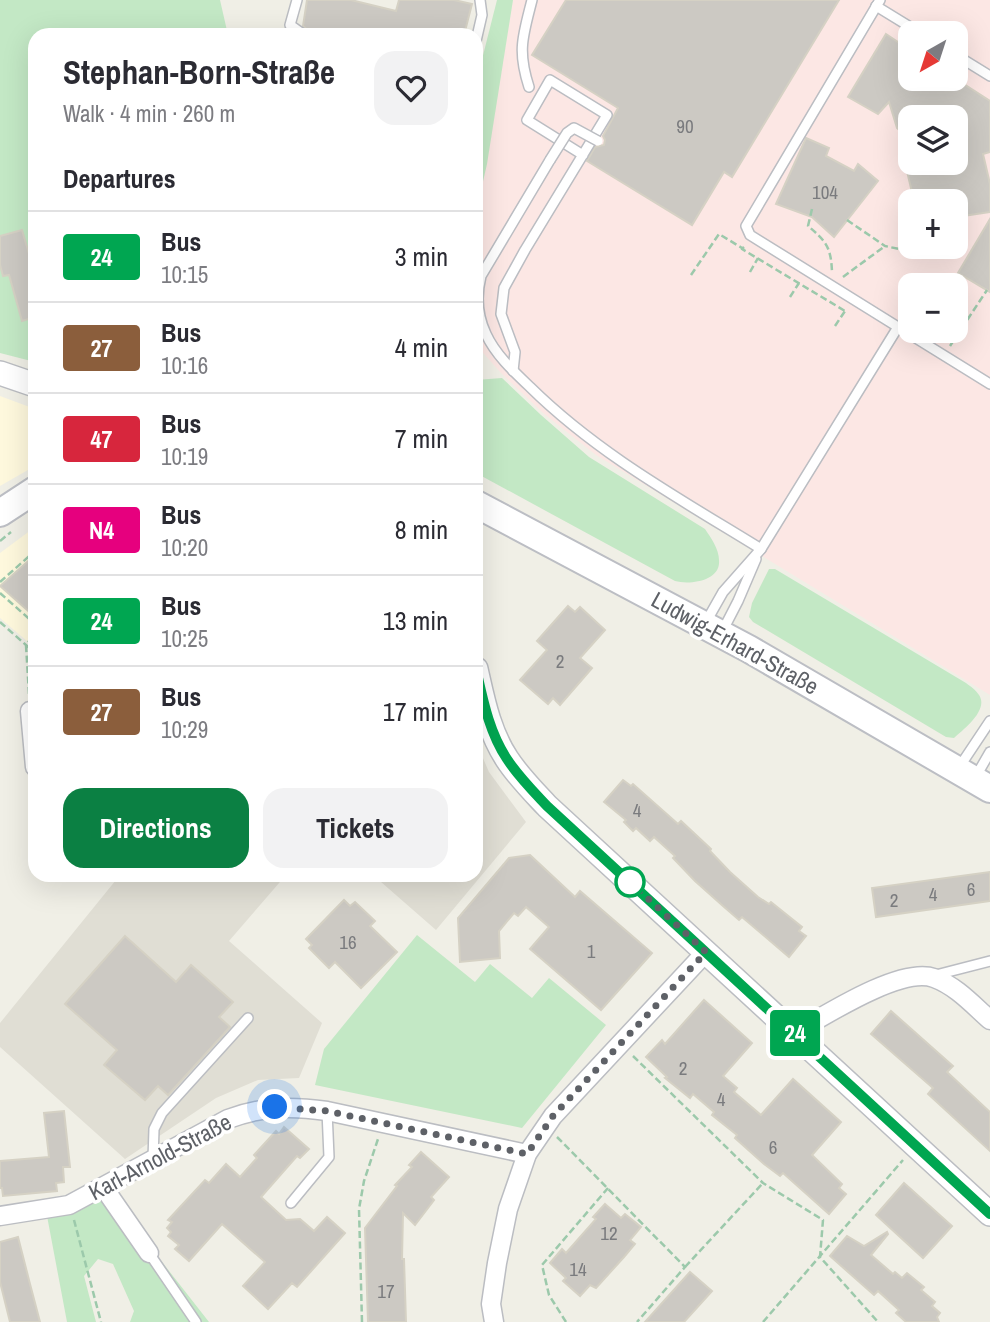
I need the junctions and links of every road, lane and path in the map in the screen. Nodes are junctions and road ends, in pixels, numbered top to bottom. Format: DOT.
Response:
graph roads {
  1 [pos="297,0"];
  2 [pos="480,0"];
  3 [pos="532,0"];
  4 [pos="878,3"];
  5 [pos="903,21"];
  6 [pos="294,28"];
  7 [pos="479,28"];
  8 [pos="968,62"];
  9 [pos="990,76"];
  10 [pos="529,86"];
  11 [pos="598,141"];
  12 [pos="583,155"];
  13 [pos="812,209"];
  14 [pos="847,220"];
  15 [pos="750,235"];
  16 [pos="885,246"];
  17 [pos="743,249"];
  18 [pos="898,249"];
  19 [pos="758,258"];
  20 [pos="483,272"];
  21 [pos="750,272"];
  22 [pos="691,275"];
  23 [pos="846,275"];
  24 [pos="799,283"];
  25 [pos="832,286"];
  26 [pos="987,290"];
  27 [pos="790,297"];
  28 [pos="852,299"];
  29 [pos="845,311"];
  30 [pos="483,326"];
  31 [pos="835,326"];
  32 [pos="898,327"];
  33 [pos="924,343"];
  34 [pos="944,355"];
  35 [pos="513,371"];
  36 [pos="0,373"];
  37 [pos="28,384"];
  38 [pos="990,384"];
  39 [pos="28,495"];
  40 [pos="483,509"];
  41 [pos="0,513"];
  42 [pos="759,551"];
  43 [pos="28,557"];
  44 [pos="0,582"];
  45 [pos="0,593"];
  46 [pos="28,618"];
  47 [pos="0,622"];
  48 [pos="713,629"];
  49 [pos="28,642"];
  50 [pos="26,645"];
  51 [pos="28,678"];
  52 [pos="483,697"];
  53 [pos="990,721"];
  54 [pos="990,751"];
  55 [pos="974,780"];
  56 [pos="706,952"];
  57 [pos="990,961"];
  58 [pos="930,976"];
  59 [pos="248,1017"];
  60 [pos="990,1020"];
  61 [pos="794,1033"];
  62 [pos="620,1044"];
  63 [pos="327,1111"];
  64 [pos="383,1123"];
  65 [pos="546,1126"];
  66 [pos="917,1145"];
  67 [pos="527,1154"];
  68 [pos="153,1159"];
  69 [pos="764,1183"];
  70 [pos="104,1188"];
  71 [pos="608,1188"];
  72 [pos="290,1203"];
  73 [pos="72,1213"];
  74 [pos="990,1214"];
  75 [pos="0,1216"];
  76 [pos="149,1253"];
  77 [pos="820,1257"];
  78 [pos="685,1267"];
  79 [pos="101,1322"];
  80 [pos="196,1322"];
  81 [pos="362,1322"];
  82 [pos="494,1322"];
  83 [pos="566,1322"];
  84 [pos="637,1322"];
  85 [pos="763,1322"];
  86 [pos="878,1322"];
  1 -- 6 [label="lane"];
  2 -- 7 [label="lane"];
  3 -- 10 [label="lane"];
  4 -- 5 [label="lane"];
  4 -- 15 [label="lane"];
  8 -- 9 [label="lane"];
  11 -- 20 [label="lane, bridge"];
  12 -- 12 [label="lane"];
  12 -- 35 [label="lane"];
  13 -- 25 [label="path"];
  14 -- 16 [label="path"];
  15 -- 17 [label="path"];
  15 -- 25 [label="lane"];
  16 -- 18 [label="path"];
  16 -- 23 [label="path"];
  17 -- 19 [label="path"];
  17 -- 22 [label="path"];
  19 -- 21 [label="path"];
  19 -- 24 [label="path"];
  24 -- 27 [label="path"];
  24 -- 29 [label="path"];
  25 -- 28 [label="lane"];
  26 -- 34 [label="path"];
  28 -- 29 [label="path"];
  28 -- 32 [label="lane"];
  29 -- 31 [label="path"];
  30 -- 35 [label="lane, bridge"];
  32 -- 42 [label="lane"];
  33 -- 34 [label="lane"];
  34 -- 38 [label="lane"];
  35 -- 42 [label="lane"];
  36 -- 37 [label="street"];
  39 -- 41 [label="main road"];
  40 -- 48 [label="main road, Ludwig-Erhard-Straße"];
  42 -- 48 [label="lane"];
  42 -- 48 [label="lane"];
  43 -- 44 [label="path"];
  45 -- 46 [label="path"];
  47 -- 50 [label="path"];
  48 -- 55 [label="main road, Ludwig-Erhard-Straße"];
  49 -- 50 [label="path"];
  50 -- 51 [label="path"];
  52 -- 56 [label="street"];
  53 -- 55 [label="lane"];
  54 -- 55 [label="lane"];
  56 -- 61 [label="street"];
  56 -- 62 [label="street"];
  57 -- 58 [label="lane"];
  58 -- 60 [label="street"];
  58 -- 61 [label="street"];
  59 -- 68 [label="lane"];
  61 -- 66 [label="street"];
  62 -- 65 [label="street"];
  62 -- 69 [label="path"];
  63 -- 64 [label="street, Karl-Arnold-Straße"];
  63 -- 68 [label="street, Karl-Arnold-Straße"];
  63 -- 72 [label="lane"];
  64 -- 67 [label="street, Karl-Arnold-Straße"];
  64 -- 81 [label="path"];
  65 -- 67 [label="street"];
  65 -- 71 [label="path"];
  66 -- 74 [label="street"];
  66 -- 77 [label="path"];
  67 -- 82 [label="street"];
  68 -- 70 [label="street, Karl-Arnold-Straße"];
  69 -- 77 [label="path"];
  69 -- 78 [label="path"];
  70 -- 75 [label="street, Karl-Arnold-Straße"];
  70 -- 76 [label="street"];
  71 -- 78 [label="path"];
  71 -- 83 [label="path"];
  73 -- 79 [label="path"];
  76 -- 80 [label="lane"];
  77 -- 85 [label="path"];
  77 -- 86 [label="path"];
  78 -- 84 [label="path"];
}
